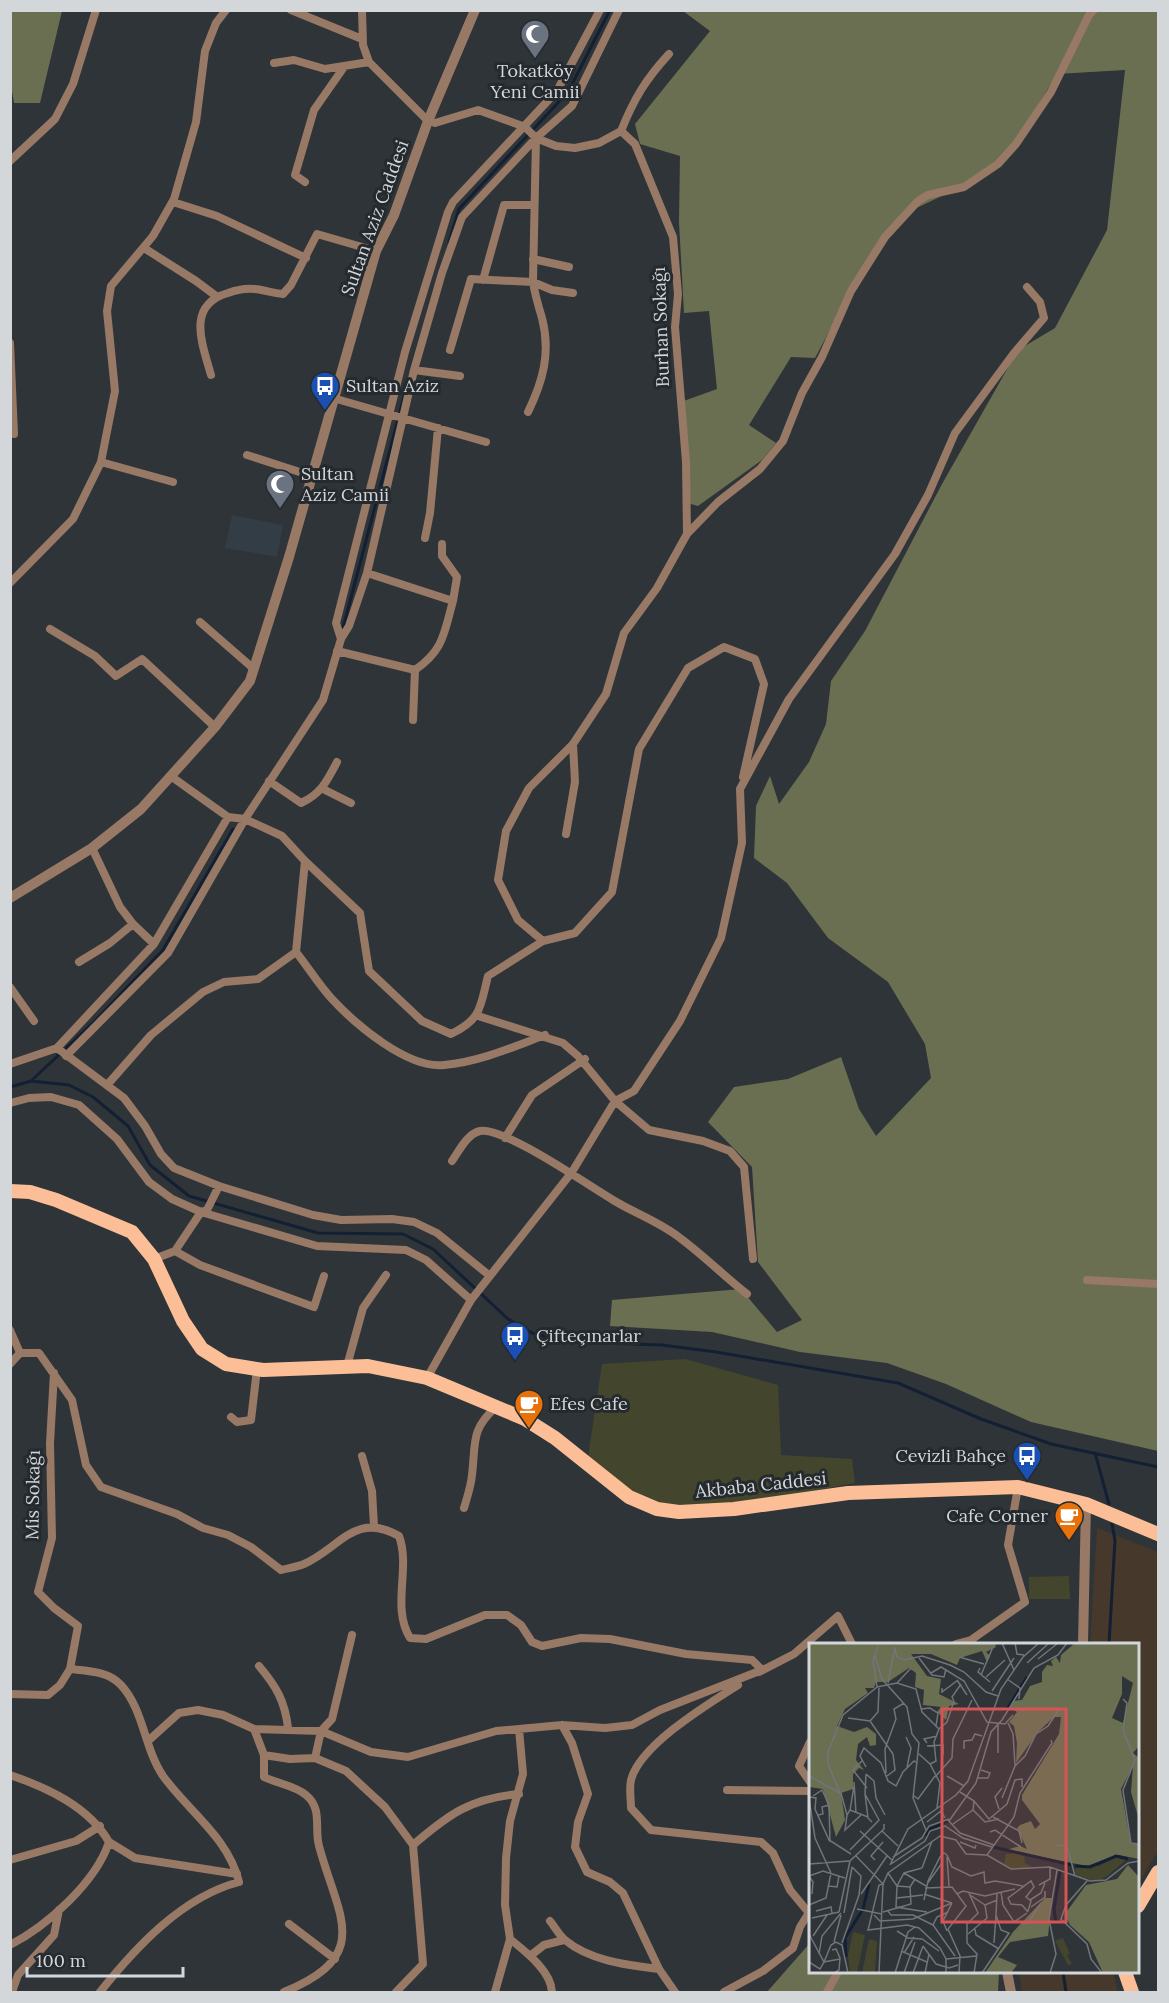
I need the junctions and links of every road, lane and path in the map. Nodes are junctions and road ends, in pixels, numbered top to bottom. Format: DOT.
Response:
graph roads {
  1 [pos="96,10"];
  2 [pos="226,10"];
  3 [pos="362,10"];
  4 [pos="475,10"];
  5 [pos="600,10"];
  6 [pos="619,10"];
  7 [pos="1094,10"];
  8 [pos="291,11"];
  9 [pos="362,39"];
  10 [pos="669,54"];
  11 [pos="369,62"];
  12 [pos="274,63"];
  13 [pos="344,67"];
  14 [pos="428,120"];
  15 [pos="525,127"];
  16 [pos="621,131"];
  17 [pos="536,138"];
  18 [pos="10,161"];
  19 [pos="305,182"];
  20 [pos="173,202"];
  21 [pos="534,205"];
  22 [pos="144,248"];
  23 [pos="376,251"];
  24 [pos="306,258"];
  25 [pos="533,260"];
  26 [pos="569,267"];
  27 [pos="483,280"];
  28 [pos="533,282"];
  29 [pos="1027,287"];
  30 [pos="573,293"];
  31 [pos="216,296"];
  32 [pos="10,343"];
  33 [pos="450,350"];
  34 [pos="414,370"];
  35 [pos="211,375"];
  36 [pos="460,376"];
  37 [pos="333,398"];
  38 [pos="528,412"];
  39 [pos="389,416"];
  40 [pos="404,418"];
  41 [pos="438,428"];
  42 [pos="15,434"];
  43 [pos="486,442"];
  44 [pos="247,455"];
  45 [pos="101,462"];
  46 [pos="312,476"];
  47 [pos="173,482"];
  48 [pos="687,534"];
  49 [pos="424,538"];
  50 [pos="442,543"];
  51 [pos="367,573"];
  52 [pos="10,583"];
  53 [pos="453,601"];
  54 [pos="200,622"];
  55 [pos="50,629"];
  56 [pos="341,639"];
  57 [pos="337,651"];
  58 [pos="254,669"];
  59 [pos="415,670"];
  60 [pos="413,720"];
  61 [pos="215,727"];
  62 [pos="573,744"];
  63 [pos="338,762"];
  64 [pos="172,777"];
  65 [pos="269,782"];
  66 [pos="323,789"];
  67 [pos="741,789"];
  68 [pos="351,803"];
  69 [pos="228,817"];
  70 [pos="245,819"];
  71 [pos="566,834"];
  72 [pos="92,848"];
  73 [pos="305,861"];
  74 [pos="10,898"];
  75 [pos="133,924"];
  76 [pos="543,941"];
  77 [pos="154,944"];
  78 [pos="296,952"];
  79 [pos="79,962"];
  80 [pos="10,987"];
  81 [pos="478,1016"];
  82 [pos="34,1021"];
  83 [pos="546,1035"];
  84 [pos="57,1048"];
  85 [pos="66,1056"];
  86 [pos="584,1060"];
  87 [pos="10,1064"];
  88 [pos="108,1084"];
  89 [pos="615,1101"];
  90 [pos="10,1103"];
  91 [pos="505,1138"];
  92 [pos="452,1161"];
  93 [pos="572,1172"];
  94 [pos="218,1189"];
  95 [pos="10,1191"];
  96 [pos="204,1211"];
  97 [pos="175,1251"];
  98 [pos="154,1259"];
  99 [pos="753,1259"];
  100 [pos="386,1275"];
  101 [pos="324,1276"];
  102 [pos="490,1277"];
  103 [pos="1087,1280"];
  104 [pos="1158,1284"];
  105 [pos="747,1294"];
  106 [pos="473,1298"];
  107 [pos="10,1330"];
  108 [pos="21,1353"];
  109 [pos="10,1364"];
  110 [pos="347,1366"];
  111 [pos="257,1369"];
  112 [pos="54,1372"];
  113 [pos="426,1378"];
  114 [pos="497,1406"];
  115 [pos="231,1418"];
  116 [pos="362,1456"];
  117 [pos="1018,1487"];
  118 [pos="1086,1504"];
  119 [pos="464,1508"];
  120 [pos="374,1526"];
  121 [pos="1158,1534"];
  122 [pos="352,1635"];
  123 [pos="971,1642"];
  124 [pos="852,1643"];
  125 [pos="1083,1643"];
  126 [pos="259,1666"];
  127 [pos="70,1669"];
  128 [pos="762,1670"];
  129 [pos="10,1694"];
  130 [pos="562,1725"];
  131 [pos="288,1728"];
  132 [pos="254,1729"];
  133 [pos="519,1729"];
  134 [pos="321,1731"];
  135 [pos="148,1741"];
  136 [pos="809,1744"];
  137 [pos="264,1755"];
  138 [pos="315,1758"];
  139 [pos="10,1775"];
  140 [pos="809,1781"];
  141 [pos="727,1790"];
  142 [pos="809,1791"];
  143 [pos="519,1794"];
  144 [pos="100,1826"];
  145 [pos="109,1842"];
  146 [pos="413,1845"];
  147 [pos="10,1860"];
  148 [pos="1158,1872"];
  149 [pos="238,1878"];
  150 [pos="1139,1903"];
  151 [pos="59,1910"];
  152 [pos="809,1911"];
  153 [pos="809,1914"];
  154 [pos="550,1921"];
  155 [pos="289,1924"];
  156 [pos="510,1939"];
  157 [pos="564,1940"];
  158 [pos="10,1945"];
  159 [pos="530,1956"];
  160 [pos="335,1959"];
  161 [pos="659,1969"];
  162 [pos="837,1973"];
  163 [pos="1007,1973"];
  164 [pos="1126,1973"];
  165 [pos="12,1992"];
  166 [pos="100,1992"];
  167 [pos="284,1992"];
  168 [pos="396,1992"];
  169 [pos="495,1992"];
  170 [pos="552,1992"];
  171 [pos="675,1992"];
  172 [pos="724,1992"];
  173 [pos="827,1992"];
  174 [pos="1011,1992"];
  175 [pos="1132,1992"];
  1 -- 18 [label="street"];
  2 -- 20 [label="street"];
  3 -- 9 [label="street"];
  4 -- 14 [label="street, Sultan Aziz Caddesi"];
  5 -- 15 [label="street"];
  6 -- 17 [label="street"];
  7 -- 48 [label="street"];
  8 -- 9 [label="street"];
  9 -- 11 [label="street"];
  10 -- 16 [label="street"];
  11 -- 13 [label="street"];
  11 -- 14 [label="street"];
  12 -- 13 [label="street"];
  13 -- 19 [label="street"];
  14 -- 15 [label="street"];
  14 -- 23 [label="street, Sultan Aziz Caddesi"];
  15 -- 17 [label="street"];
  15 -- 39 [label="street"];
  16 -- 17 [label="street"];
  16 -- 48 [label="street, Burhan Sokağı"];
  17 -- 21 [label="street"];
  17 -- 34 [label="street"];
  20 -- 22 [label="street"];
  20 -- 24 [label="street"];
  21 -- 25 [label="street"];
  21 -- 27 [label="street"];
  22 -- 31 [label="street"];
  22 -- 45 [label="street"];
  23 -- 24 [label="street"];
  23 -- 37 [label="street, Sultan Aziz Caddesi"];
  24 -- 31 [label="street"];
  25 -- 26 [label="street"];
  25 -- 28 [label="street"];
  27 -- 28 [label="street"];
  27 -- 33 [label="street"];
  28 -- 30 [label="street"];
  28 -- 38 [label="street"];
  29 -- 67 [label="street"];
  31 -- 35 [label="street"];
  32 -- 42 [label="street"];
  34 -- 36 [label="street"];
  34 -- 40 [label="street"];
  37 -- 39 [label="street"];
  37 -- 46 [label="street, Sultan Aziz Caddesi"];
  39 -- 40 [label="street"];
  39 -- 56 [label="street"];
  40 -- 41 [label="street"];
  40 -- 51 [label="street"];
  41 -- 43 [label="street"];
  41 -- 49 [label="street"];
  44 -- 46 [label="street"];
  45 -- 47 [label="street"];
  45 -- 52 [label="street"];
  46 -- 58 [label="street, Sultan Aziz Caddesi"];
  48 -- 62 [label="street"];
  50 -- 53 [label="street"];
  51 -- 53 [label="street"];
  51 -- 56 [label="street"];
  53 -- 59 [label="street"];
  54 -- 58 [label="street"];
  55 -- 61 [label="street"];
  56 -- 57 [label="street"];
  57 -- 59 [label="street"];
  57 -- 65 [label="street"];
  58 -- 61 [label="street, Sultan Aziz Caddesi"];
  59 -- 60 [label="street"];
  61 -- 64 [label="street, Sultan Aziz Caddesi"];
  62 -- 71 [label="street"];
  62 -- 76 [label="street"];
  63 -- 66 [label="street"];
  64 -- 69 [label="street"];
  64 -- 72 [label="street, Sultan Aziz Caddesi"];
  65 -- 66 [label="street"];
  65 -- 70 [label="street"];
  66 -- 68 [label="street"];
  67 -- 76 [label="street"];
  67 -- 89 [label="street"];
  69 -- 70 [label="street"];
  69 -- 77 [label="street"];
  70 -- 73 [label="street"];
  70 -- 85 [label="street"];
  72 -- 74 [label="street, Sultan Aziz Caddesi"];
  72 -- 75 [label="street"];
  73 -- 78 [label="street"];
  73 -- 81 [label="street"];
  75 -- 77 [label="street"];
  75 -- 79 [label="street"];
  76 -- 81 [label="street"];
  77 -- 84 [label="street"];
  78 -- 83 [label="street"];
  78 -- 88 [label="street"];
  80 -- 82 [label="street"];
  81 -- 83 [label="street"];
  83 -- 86 [label="street"];
  84 -- 85 [label="street"];
  84 -- 87 [label="street"];
  85 -- 88 [label="street"];
  86 -- 89 [label="street"];
  86 -- 91 [label="street"];
  88 -- 94 [label="street"];
  89 -- 93 [label="street"];
  89 -- 99 [label="street"];
  90 -- 96 [label="street"];
  91 -- 92 [label="street"];
  91 -- 93 [label="street"];
  93 -- 102 [label="street"];
  93 -- 105 [label="street"];
  94 -- 96 [label="street"];
  94 -- 102 [label="street"];
  95 -- 98 [label="main road, Akbaba Caddesi"];
  96 -- 97 [label="street"];
  96 -- 106 [label="street"];
  97 -- 98 [label="street"];
  97 -- 101 [label="street"];
  98 -- 111 [label="main road, Akbaba Caddesi"];
  100 -- 110 [label="street"];
  102 -- 106 [label="street"];
  103 -- 104 [label="street"];
  106 -- 113 [label="street"];
  107 -- 108 [label="street"];
  108 -- 109 [label="street"];
  108 -- 112 [label="street"];
  110 -- 111 [label="main road, Akbaba Caddesi"];
  110 -- 113 [label="main road, Akbaba Caddesi"];
  111 -- 115 [label="street"];
  112 -- 120 [label="street"];
  112 -- 127 [label="street, Mis Sokağı"];
  113 -- 114 [label="main road, Akbaba Caddesi"];
  114 -- 117 [label="main road, Akbaba Caddesi"];
  114 -- 119 [label="street"];
  116 -- 120 [label="street"];
  117 -- 118 [label="main road, Akbaba Caddesi"];
  117 -- 123 [label="street"];
  118 -- 121 [label="main road, Akbaba Caddesi"];
  118 -- 125 [label="street"];
  120 -- 128 [label="street"];
  122 -- 134 [label="street"];
  124 -- 128 [label="street"];
  126 -- 131 [label="street"];
  127 -- 129 [label="street"];
  127 -- 135 [label="street"];
  128 -- 130 [label="street"];
  128 -- 152 [label="street"];
  130 -- 133 [label="street"];
  130 -- 161 [label="street"];
  131 -- 132 [label="street"];
  131 -- 134 [label="street"];
  132 -- 135 [label="street"];
  132 -- 137 [label="street"];
  133 -- 134 [label="street"];
  133 -- 143 [label="street"];
  134 -- 138 [label="street"];
  135 -- 149 [label="street"];
  136 -- 140 [label="street"];
  137 -- 138 [label="street"];
  137 -- 160 [label="street"];
  138 -- 146 [label="street"];
  139 -- 144 [label="street"];
  141 -- 142 [label="street"];
  143 -- 146 [label="street"];
  143 -- 156 [label="street"];
  144 -- 145 [label="street"];
  144 -- 147 [label="street"];
  145 -- 149 [label="street"];
  145 -- 151 [label="street"];
  146 -- 168 [label="street"];
  148 -- 150 [label="main road"];
  149 -- 166 [label="street"];
  151 -- 158 [label="street"];
  151 -- 165 [label="street"];
  153 -- 172 [label="street"];
  154 -- 157 [label="street"];
  155 -- 160 [label="street"];
  156 -- 159 [label="street"];
  156 -- 169 [label="street"];
  157 -- 159 [label="street"];
  157 -- 161 [label="street"];
  159 -- 170 [label="street"];
  160 -- 167 [label="street"];
  161 -- 171 [label="street"];
  162 -- 173 [label="street"];
  163 -- 174 [label="street"];
  164 -- 175 [label="main road"];
}
